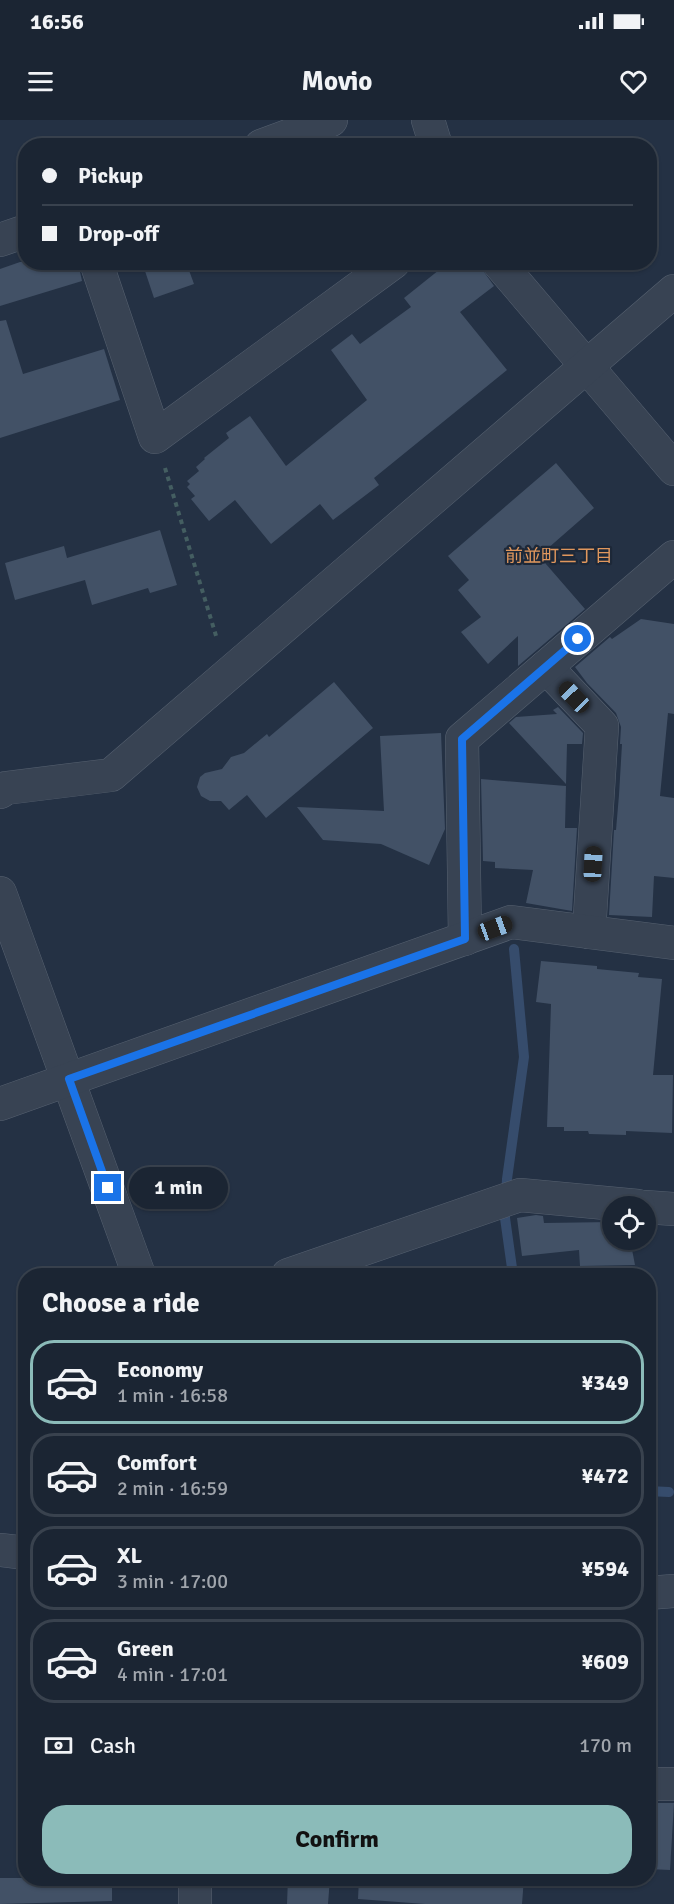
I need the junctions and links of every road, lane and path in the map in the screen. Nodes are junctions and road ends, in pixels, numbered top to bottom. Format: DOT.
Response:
graph roads {
  1 [pos="331,120"];
  2 [pos="428,120"];
  3 [pos="283,138"];
  4 [pos="434,138"];
  5 [pos="18,234"];
  6 [pos="0,240"];
  7 [pos="99,270"];
  8 [pos="383,270"];
  9 [pos="505,270"];
  10 [pos="674,291"];
  11 [pos="587,365"];
  12 [pos="155,437"];
  13 [pos="674,469"];
  14 [pos="674,556"];
  15 [pos="546,667"];
  16 [pos="228,674"];
  17 [pos="2,783"];
  18 [pos="0,893"];
  19 [pos="589,933"];
  20 [pos="465,939"];
  21 [pos="674,944"];
  22 [pos="69,1079"];
  23 [pos="0,1104"];
  24 [pos="602,1203"];
  25 [pos="656,1208"];
  26 [pos="674,1209"];
  27 [pos="136,1268"];
  28 [pos="308,1268"];
  29 [pos="0,1550"];
  30 [pos="18,1552"];
  31 [pos="674,1591"];
  32 [pos="656,1592"];
  33 [pos="656,1784"];
  34 [pos="674,1784"];
  35 [pos="195,1886"];
  36 [pos="195,1904"];
  1 -- 3 [label="street"];
  2 -- 4 [label="street"];
  5 -- 6 [label="street"];
  7 -- 12 [label="street"];
  8 -- 12 [label="street"];
  9 -- 11 [label="street"];
  10 -- 11 [label="street"];
  11 -- 13 [label="street"];
  11 -- 16 [label="street"];
  12 -- 16 [label="path"];
  14 -- 15 [label="street"];
  15 -- 19 [label="street"];
  15 -- 20 [label="street"];
  16 -- 17 [label="street"];
  18 -- 22 [label="street"];
  19 -- 20 [label="street"];
  19 -- 21 [label="street"];
  20 -- 22 [label="street"];
  22 -- 23 [label="street"];
  22 -- 27 [label="street"];
  24 -- 28 [label="street"];
  25 -- 26 [label="street"];
  29 -- 30 [label="street"];
  31 -- 32 [label="street"];
  33 -- 34 [label="street"];
  35 -- 36 [label="street"];
}
